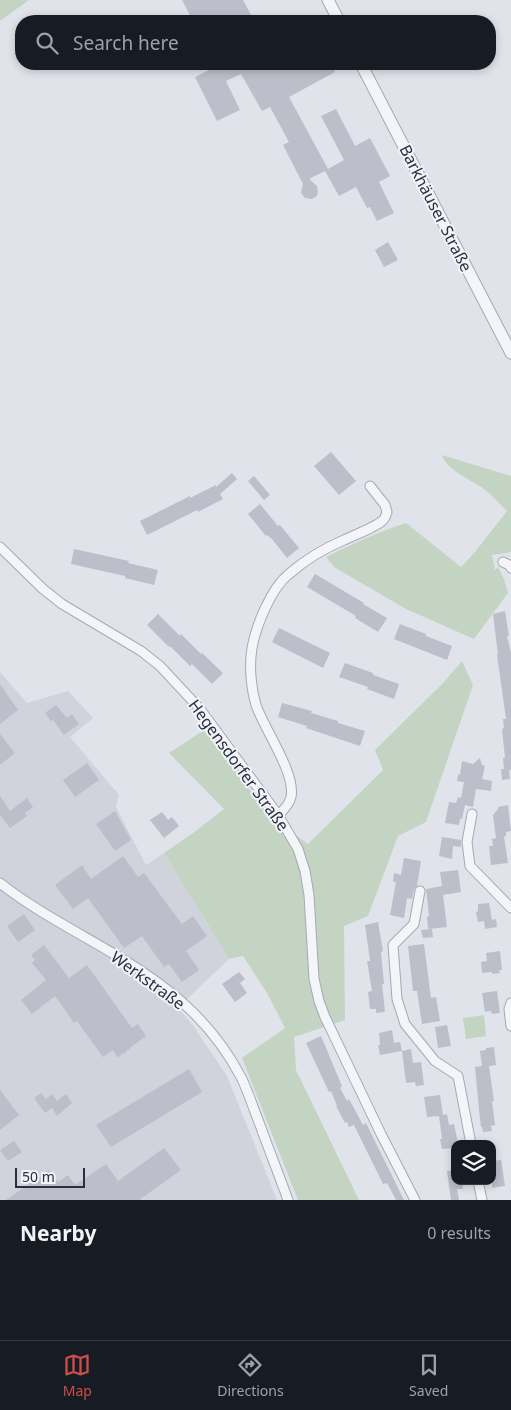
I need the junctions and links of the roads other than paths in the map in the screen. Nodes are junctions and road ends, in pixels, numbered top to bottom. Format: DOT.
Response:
graph roads {
  1 [pos="328,0"];
  2 [pos="336,15"];
  3 [pos="364,70"];
  4 [pos="511,353"];
  5 [pos="370,486"];
  6 [pos="0,547"];
  7 [pos="503,562"];
  8 [pos="511,568"];
  9 [pos="472,814"];
  10 [pos="278,815"];
  11 [pos="0,883"];
  12 [pos="420,891"];
  13 [pos="511,908"];
  14 [pos="511,1002"];
  15 [pos="511,1026"];
  16 [pos="470,1140"];
  17 [pos="479,1185"];
  18 [pos="288,1200"];
  19 [pos="415,1200"];
  20 [pos="482,1200"];
  1 -- 2 [label="street"];
  3 -- 4 [label="street, Barkhäuser Straße"];
  5 -- 10 [label="street"];
  6 -- 10 [label="street, Hegensdorfer Straße"];
  7 -- 8 [label="street"];
  9 -- 13 [label="street"];
  10 -- 19 [label="street, Hegensdorfer Straße"];
  11 -- 18 [label="street, Werkstraße"];
  12 -- 16 [label="street"];
  14 -- 15 [label="street"];
  17 -- 20 [label="street"];
}
